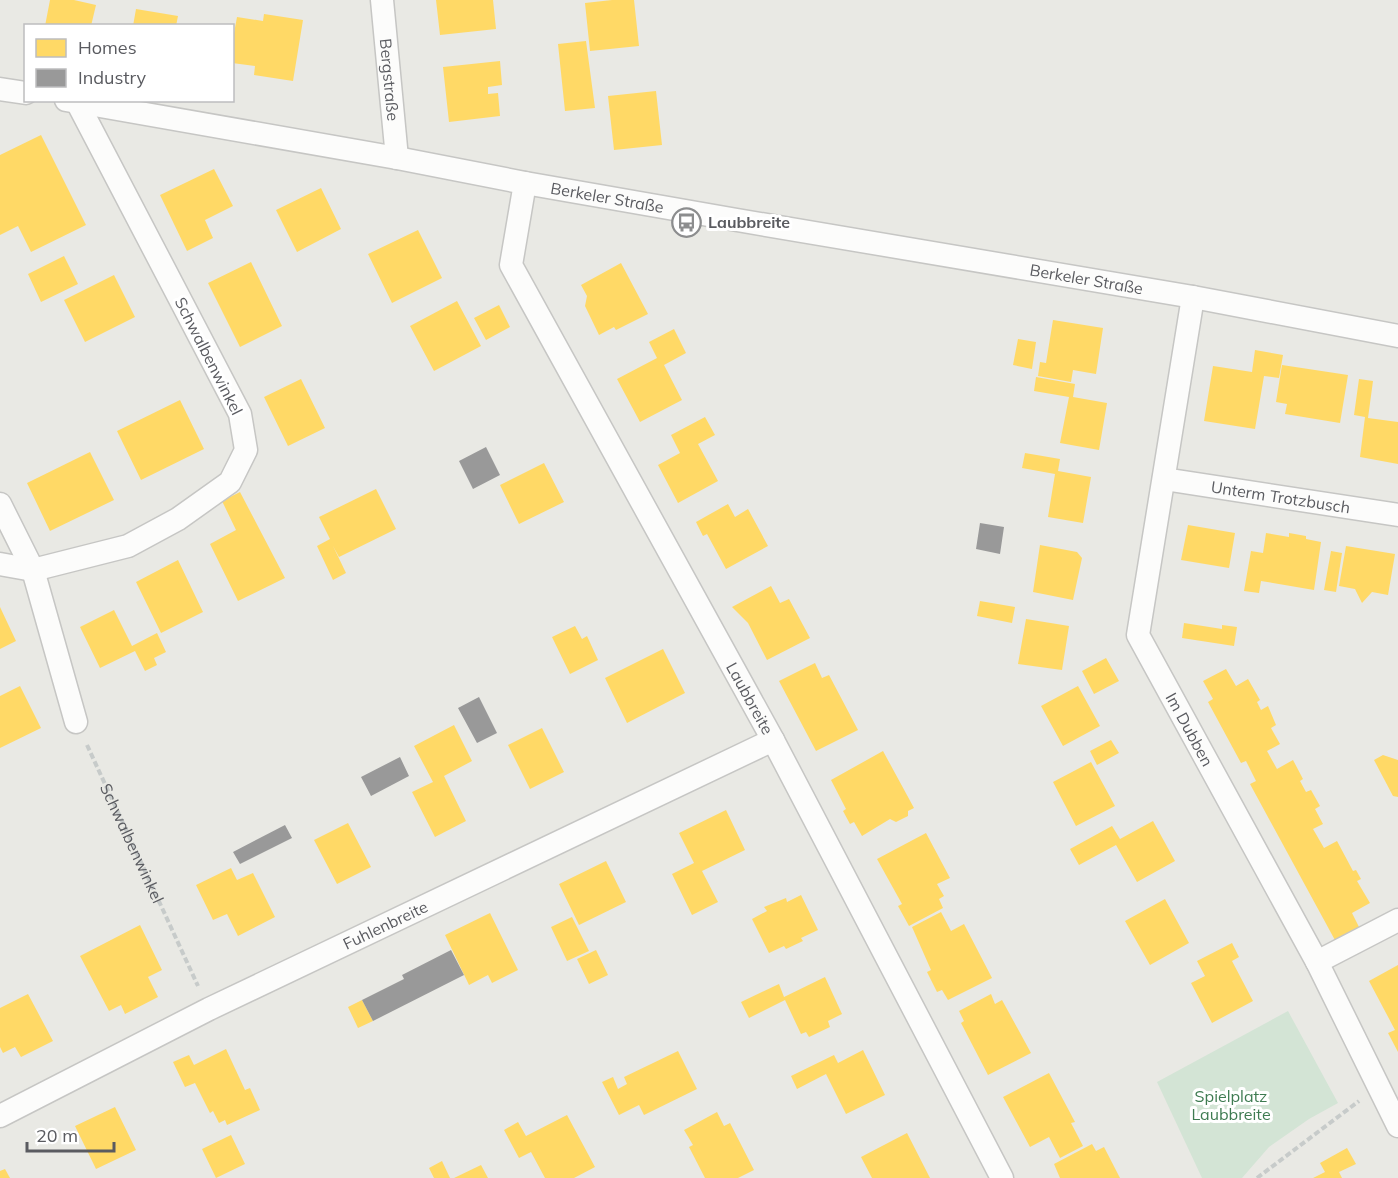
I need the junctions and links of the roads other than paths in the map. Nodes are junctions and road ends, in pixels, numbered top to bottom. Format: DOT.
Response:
graph roads {
  1 [pos="382,0"];
  2 [pos="0,89"];
  3 [pos="24,93"];
  4 [pos="72,102"];
  5 [pos="77,102"];
  6 [pos="398,158"];
  7 [pos="525,183"];
  8 [pos="1193,297"];
  9 [pos="1398,336"];
  10 [pos="1164,479"];
  11 [pos="0,504"];
  12 [pos="1398,515"];
  13 [pos="0,564"];
  14 [pos="33,570"];
  15 [pos="76,722"];
  16 [pos="773,740"];
  17 [pos="1398,920"];
  18 [pos="1317,962"];
  19 [pos="0,1116"];
  20 [pos="1398,1126"];
  21 [pos="1002,1178"];
  1 -- 6 [label="street, Bergstraße"];
  2 -- 3 [label="street"];
  4 -- 14 [label="street, Schwalbenwinkel"];
  5 -- 6 [label="street, Berkeler Straße"];
  6 -- 7 [label="street, Berkeler Straße"];
  7 -- 8 [label="street, Berkeler Straße"];
  7 -- 16 [label="street, Laubbreite"];
  8 -- 9 [label="street, Berkeler Straße"];
  8 -- 10 [label="street, Im Dubben"];
  10 -- 12 [label="street, Unterm Trotzbusch"];
  10 -- 18 [label="street, Im Dubben"];
  11 -- 14 [label="street"];
  13 -- 14 [label="street"];
  14 -- 15 [label="street"];
  16 -- 19 [label="street, Fuhlenbreite"];
  16 -- 21 [label="street, Laubbreite"];
  17 -- 18 [label="street"];
  18 -- 20 [label="street, Im Dubben"];
}
